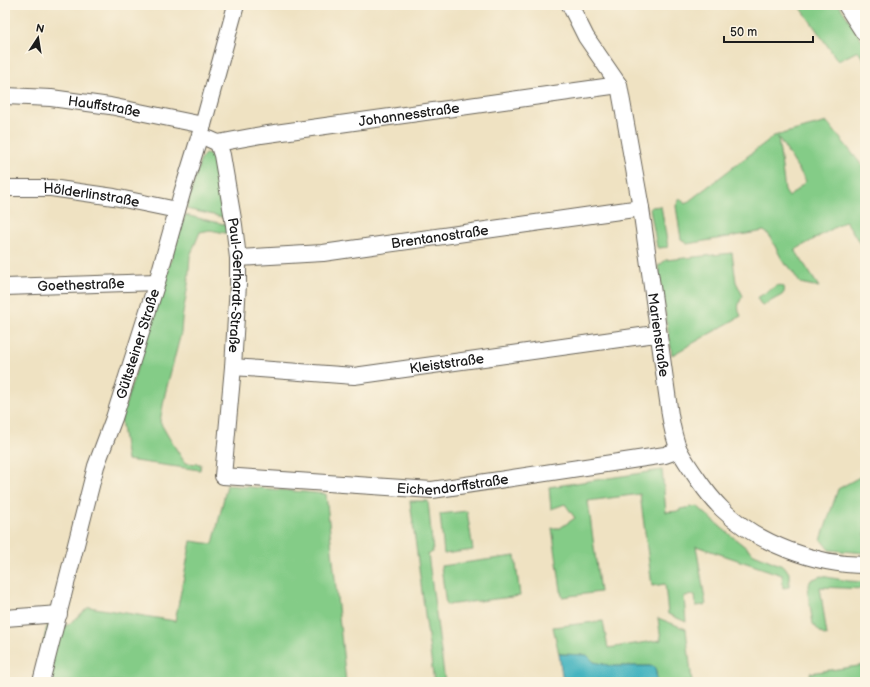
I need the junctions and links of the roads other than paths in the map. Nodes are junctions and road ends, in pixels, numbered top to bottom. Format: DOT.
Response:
graph roads {
  1 [pos="236,5"];
  2 [pos="570,5"];
  3 [pos="849,5"];
  4 [pos="865,30"];
  5 [pos="619,85"];
  6 [pos="5,96"];
  7 [pos="202,130"];
  8 [pos="218,142"];
  9 [pos="5,188"];
  10 [pos="641,208"];
  11 [pos="177,210"];
  12 [pos="238,258"];
  13 [pos="158,282"];
  14 [pos="5,287"];
  15 [pos="660,335"];
  16 [pos="233,366"];
  17 [pos="679,450"];
  18 [pos="223,476"];
  19 [pos="865,565"];
  20 [pos="59,614"];
  21 [pos="5,618"];
  22 [pos="41,682"];
  1 -- 7 [label="street, Gültsteiner Straße"];
  2 -- 5 [label="street, Marienstraße"];
  3 -- 4 [label="main road"];
  5 -- 8 [label="street, Johannesstraße"];
  5 -- 10 [label="street, Marienstraße"];
  6 -- 7 [label="street, Hauffstraße"];
  7 -- 8 [label="street"];
  7 -- 11 [label="street, Gültsteiner Straße"];
  8 -- 12 [label="street, Paul-Gerhardt-Straße"];
  9 -- 11 [label="street, Hölderlinstraße"];
  10 -- 12 [label="street, Brentanostraße"];
  10 -- 15 [label="street, Marienstraße"];
  11 -- 13 [label="street, Gültsteiner Straße"];
  12 -- 16 [label="street, Paul-Gerhardt-Straße"];
  13 -- 14 [label="street, Goethestraße"];
  13 -- 20 [label="street, Gültsteiner Straße"];
  15 -- 16 [label="street, Kleiststraße"];
  15 -- 17 [label="street, Marienstraße"];
  16 -- 18 [label="street, Paul-Gerhardt-Straße"];
  17 -- 18 [label="street, Eichendorffstraße"];
  17 -- 19 [label="street, Marienstraße"];
  20 -- 21 [label="street"];
  20 -- 22 [label="street, Gültsteiner Straße"];
}
